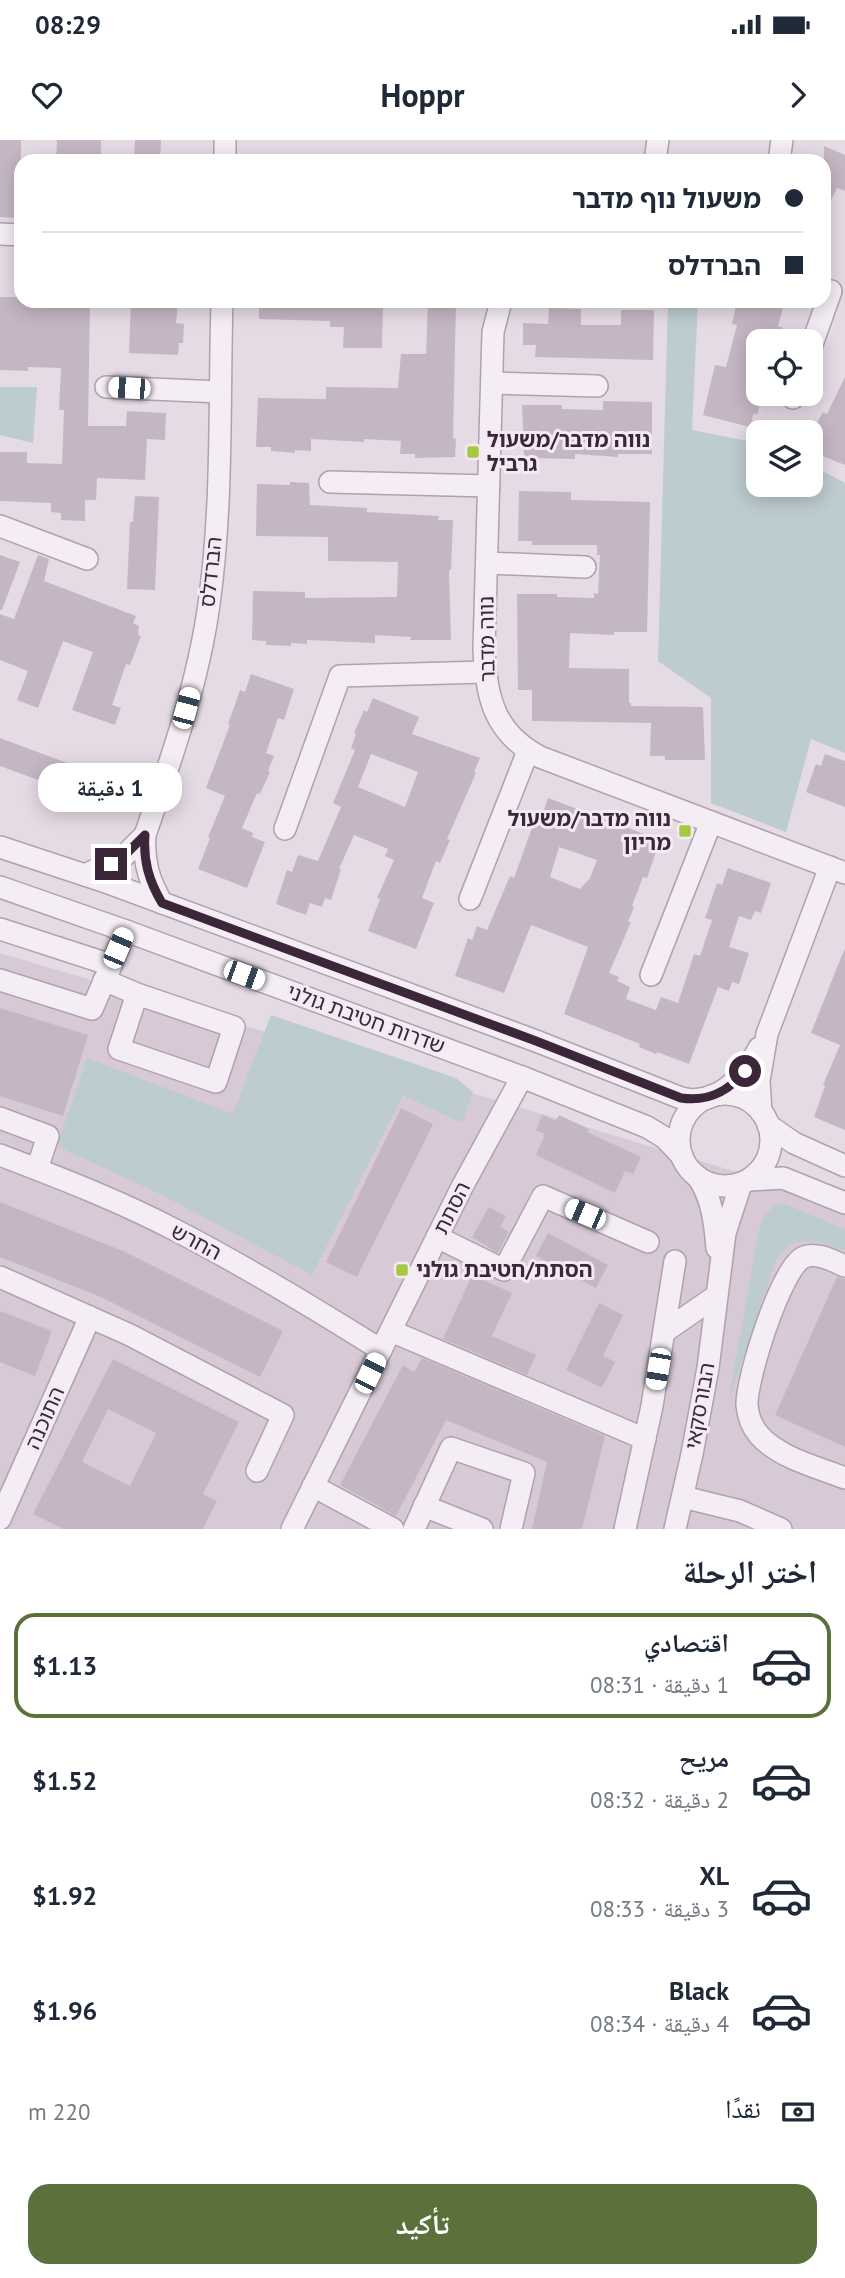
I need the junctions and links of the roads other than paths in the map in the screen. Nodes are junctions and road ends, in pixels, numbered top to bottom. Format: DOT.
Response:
graph roads {
  1 [pos="222,308"];
  2 [pos="499,308"];
  3 [pos="827,308"];
  4 [pos="819,329"];
  5 [pos="492,383"];
  6 [pos="597,386"];
  7 [pos="106,387"];
  8 [pos="220,392"];
  9 [pos="330,482"];
  10 [pos="489,486"];
  11 [pos="0,526"];
  12 [pos="87,559"];
  13 [pos="487,563"];
  14 [pos="584,567"];
  15 [pos="485,672"];
  16 [pos="528,751"];
  17 [pos="711,822"];
  18 [pos="285,829"];
  19 [pos="145,835"];
  20 [pos="0,847"];
  21 [pos="838,870"];
  22 [pos="85,875"];
  23 [pos="0,887"];
  24 [pos="470,899"];
  25 [pos="162,903"];
  26 [pos="0,929"];
  27 [pos="125,931"];
  28 [pos="107,973"];
  29 [pos="651,975"];
  30 [pos="0,980"];
  31 [pos="137,994"];
  32 [pos="767,1034"];
  33 [pos="522,1077"];
  34 [pos="710,1097"];
  35 [pos="0,1118"];
  36 [pos="765,1118"];
  37 [pos="0,1155"];
  38 [pos="682,1156"];
  39 [pos="845,1166"];
  40 [pos="37,1169"];
  41 [pos="698,1177"];
  42 [pos="745,1182"];
  43 [pos="845,1203"];
  44 [pos="437,1237"];
  45 [pos="648,1242"];
  46 [pos="674,1261"];
  47 [pos="845,1266"];
  48 [pos="0,1278"];
  49 [pos="717,1289"];
  50 [pos="90,1317"];
  51 [pos="664,1332"];
  52 [pos="386,1340"];
  53 [pos="645,1438"];
  54 [pos="257,1471"];
  55 [pos="845,1478"];
  56 [pos="313,1486"];
  57 [pos="683,1497"];
  58 [pos="424,1506"];
  59 [pos="0,1519"];
  60 [pos="292,1529"];
  61 [pos="393,1529"];
  62 [pos="414,1529"];
  63 [pos="482,1529"];
  64 [pos="511,1529"];
  65 [pos="625,1529"];
  66 [pos="676,1529"];
  67 [pos="781,1529"];
  1 -- 8 [label="street, הברדלס"];
  2 -- 5 [label="street, נווה מדבר"];
  3 -- 4 [label="street"];
  5 -- 6 [label="street"];
  5 -- 10 [label="street, נווה מדבר"];
  7 -- 8 [label="street"];
  8 -- 19 [label="street, הברדלס"];
  9 -- 10 [label="street"];
  10 -- 13 [label="street, נווה מדבר"];
  11 -- 12 [label="street"];
  13 -- 14 [label="street"];
  13 -- 15 [label="street, נווה מדבר"];
  15 -- 16 [label="street, נווה מדבר"];
  15 -- 18 [label="street"];
  16 -- 17 [label="street, נווה מדבר"];
  16 -- 24 [label="street"];
  17 -- 21 [label="street, נווה מדבר"];
  17 -- 29 [label="street"];
  19 -- 22 [label="street"];
  19 -- 25 [label="street, הברדלס"];
  20 -- 22 [label="street, שדרות חטיבת גולני"];
  21 -- 32 [label="street"];
  22 -- 25 [label="street, שדרות חטיבת גולני"];
  23 -- 27 [label="street, שדרות חטיבת גולני"];
  25 -- 34 [label="street, שדרות חטיבת גולני"];
  26 -- 28 [label="street"];
  27 -- 28 [label="street"];
  27 -- 33 [label="street, שדרות חטיבת גולני"];
  28 -- 30 [label="street"];
  28 -- 31 [label="street"];
  31 -- 31 [label="street"];
  32 -- 34 [label="street"];
  32 -- 36 [label="street"];
  33 -- 38 [label="street, שדרות חטיבת גולני"];
  33 -- 44 [label="street, הסתת"];
  34 -- 36 [label="street"];
  34 -- 38 [label="street"];
  35 -- 40 [label="street"];
  36 -- 39 [label="street"];
  36 -- 42 [label="street"];
  37 -- 40 [label="street, החרש"];
  38 -- 41 [label="street"];
  40 -- 52 [label="street, החרש"];
  41 -- 42 [label="street"];
  41 -- 49 [label="street, הבורסקאי"];
  42 -- 43 [label="street"];
  42 -- 49 [label="street, הבורסקאי"];
  44 -- 45 [label="street"];
  44 -- 52 [label="street, הסתת"];
  46 -- 51 [label="street"];
  47 -- 55 [label="street"];
  48 -- 50 [label="street"];
  49 -- 51 [label="street"];
  49 -- 57 [label="street, הבורסקאי"];
  50 -- 54 [label="street"];
  50 -- 59 [label="street, התוכנה"];
  51 -- 53 [label="street"];
  52 -- 53 [label="street, החרש"];
  52 -- 56 [label="street, הסתת"];
  53 -- 65 [label="street"];
  56 -- 60 [label="street, הסתת"];
  56 -- 61 [label="street"];
  57 -- 66 [label="street, הבורסקאי"];
  57 -- 67 [label="street"];
  58 -- 62 [label="street"];
  58 -- 63 [label="street"];
  58 -- 64 [label="street"];
}
